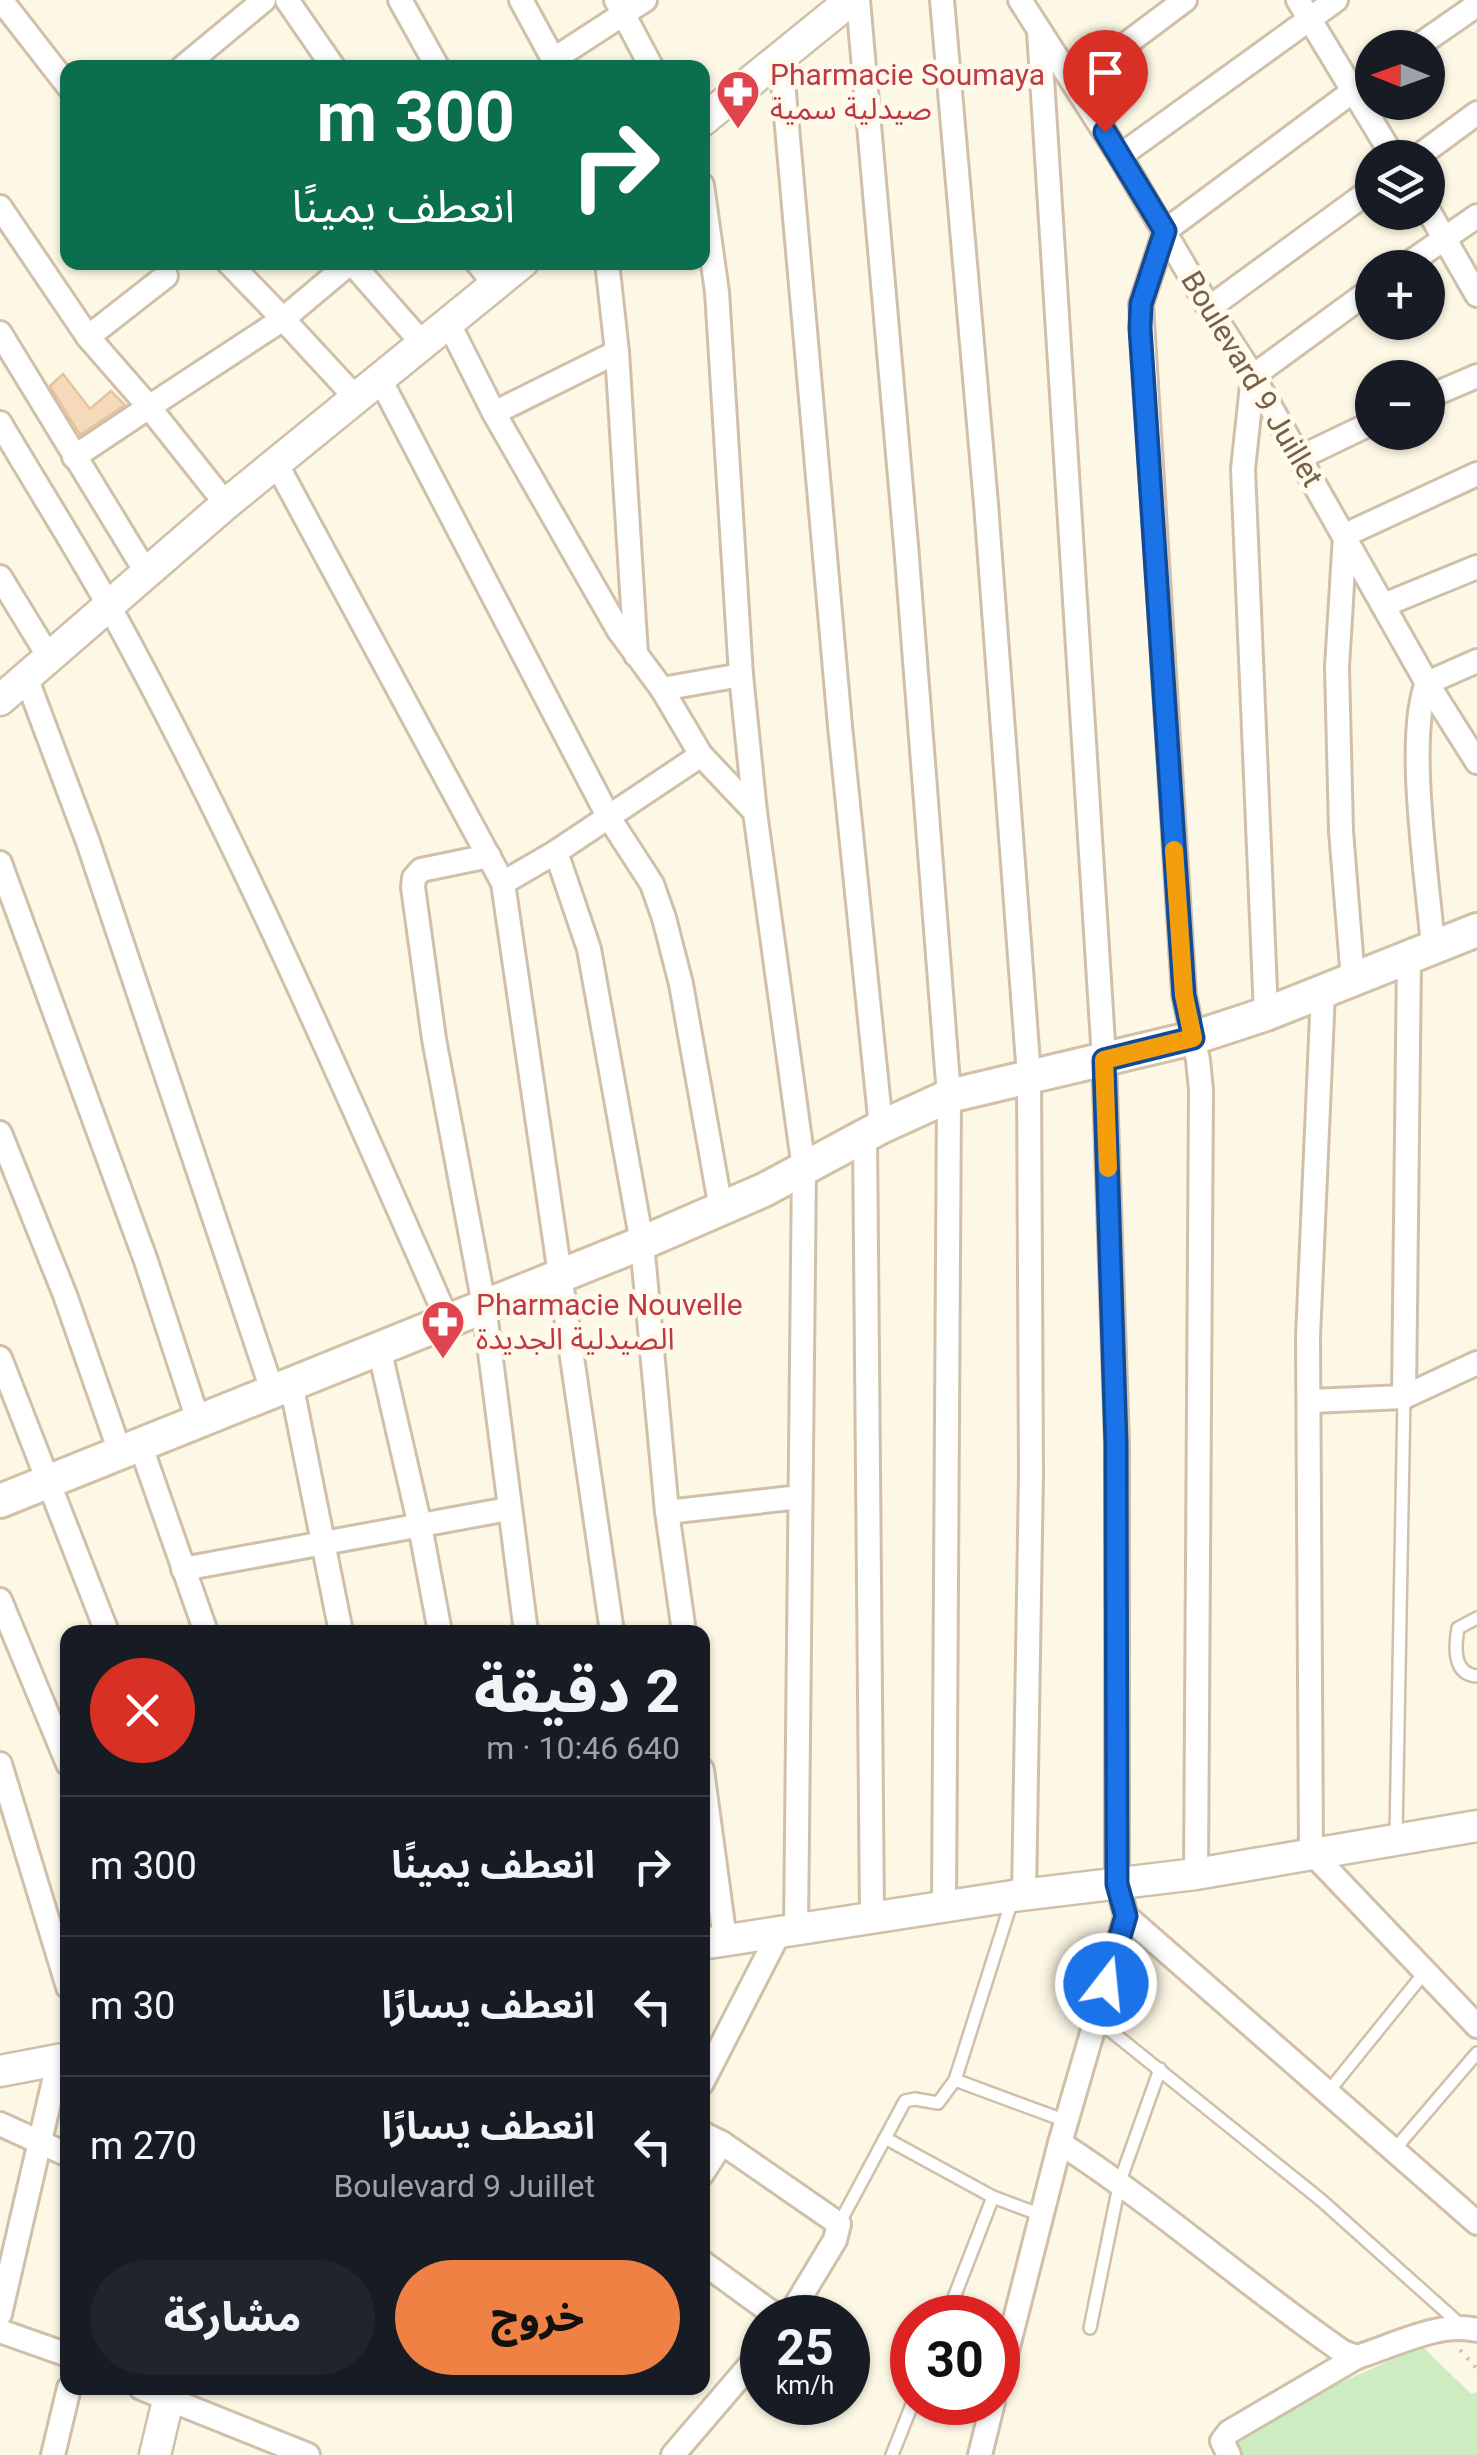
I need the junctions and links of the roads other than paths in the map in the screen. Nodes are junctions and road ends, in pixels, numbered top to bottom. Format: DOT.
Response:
graph roads {
  1 [pos="1,0"];
  2 [pos="264,0"];
  3 [pos="287,0"];
  4 [pos="400,0"];
  5 [pos="521,0"];
  6 [pos="645,0"];
  7 [pos="942,0"];
  8 [pos="1185,0"];
  9 [pos="1336,0"];
  10 [pos="843,3"];
  11 [pos="1027,3"];
  12 [pos="1477,5"];
  13 [pos="620,8"];
  14 [pos="1304,9"];
  15 [pos="1442,30"];
  16 [pos="1039,31"];
  17 [pos="782,59"];
  18 [pos="192,60"];
  19 [pos="328,60"];
  20 [pos="434,60"];
  21 [pos="554,60"];
  22 [pos="559,60"];
  23 [pos="648,60"];
  24 [pos="1355,74"];
  25 [pos="60,76"];
  26 [pos="1074,82"];
  27 [pos="1355,90"];
  28 [pos="1477,113"];
  29 [pos="710,116"];
  30 [pos="1440,140"];
  31 [pos="1120,156"];
  32 [pos="1355,201"];
  33 [pos="0,206"];
  34 [pos="1477,216"];
  35 [pos="1440,230"];
  36 [pos="1165,231"];
  37 [pos="1444,237"];
  38 [pos="710,242"];
  39 [pos="1426,250"];
  40 [pos="236,270"];
  41 [pos="342,270"];
  42 [pos="359,270"];
  43 [pos="608,270"];
  44 [pos="486,274"];
  45 [pos="166,276"];
  46 [pos="1477,295"];
  47 [pos="1355,302"];
  48 [pos="1209,308"];
  49 [pos="283,319"];
  50 [pos="449,324"];
  51 [pos="0,333"];
  52 [pos="88,337"];
  53 [pos="424,346"];
  54 [pos="617,352"];
  55 [pos="1254,376"];
  56 [pos="1477,376"];
  57 [pos="369,390"];
  58 [pos="1445,390"];
  59 [pos="148,407"];
  60 [pos="494,413"];
  61 [pos="0,423"];
  62 [pos="1355,431"];
  63 [pos="74,457"];
  64 [pos="1299,458"];
  65 [pos="276,463"];
  66 [pos="1477,474"];
  67 [pos="226,504"];
  68 [pos="1345,535"];
  69 [pos="1477,567"];
  70 [pos="146,572"];
  71 [pos="0,577"];
  72 [pos="108,605"];
  73 [pos="1384,605"];
  74 [pos="636,655"];
  75 [pos="49,656"];
  76 [pos="1477,661"];
  77 [pos="741,675"];
  78 [pos="26,677"];
  79 [pos="1428,683"];
  80 [pos="662,689"];
  81 [pos="0,700"];
  82 [pos="701,755"];
  83 [pos="1477,762"];
  84 [pos="755,812"];
  85 [pos="608,816"];
  86 [pos="556,852"];
  87 [pos="489,856"];
  88 [pos="0,863"];
  89 [pos="503,883"];
  90 [pos="1477,930"];
  91 [pos="1421,952"];
  92 [pos="1338,986"];
  93 [pos="1266,1014"];
  94 [pos="1193,1038"];
  95 [pos="1104,1060"];
  96 [pos="1029,1076"];
  97 [pos="949,1096"];
  98 [pos="873,1131"];
  99 [pos="0,1133"];
  100 [pos="804,1169"];
  101 [pos="721,1209"];
  102 [pos="642,1243"];
  103 [pos="561,1274"];
  104 [pos="484,1305"];
  105 [pos="447,1319"];
  106 [pos="379,1348"];
  107 [pos="0,1358"];
  108 [pos="1477,1363"];
  109 [pos="282,1386"];
  110 [pos="1404,1397"];
  111 [pos="1310,1401"];
  112 [pos="198,1420"];
  113 [pos="130,1448"];
  114 [pos="49,1482"];
  115 [pos="800,1497"];
  116 [pos="0,1501"];
  117 [pos="508,1509"];
  118 [pos="667,1512"];
  119 [pos="420,1526"];
  120 [pos="322,1545"];
  121 [pos="183,1568"];
  122 [pos="0,1600"];
  123 [pos="1477,1618"];
  124 [pos="104,1625"];
  125 [pos="203,1625"];
  126 [pos="339,1625"];
  127 [pos="439,1625"];
  128 [pos="525,1625"];
  129 [pos="611,1625"];
  130 [pos="683,1625"];
  131 [pos="1477,1676"];
  132 [pos="60,1745"];
  133 [pos="0,1764"];
  134 [pos="8,1814"];
  135 [pos="1477,1826"];
  136 [pos="1396,1840"];
  137 [pos="1311,1852"];
  138 [pos="1196,1874"];
  139 [pos="1117,1884"];
  140 [pos="710,1885"];
  141 [pos="1019,1896"];
  142 [pos="944,1906"];
  143 [pos="1126,1916"];
  144 [pos="872,1917"];
  145 [pos="788,1930"];
  146 [pos="714,1942"];
  147 [pos="60,1964"];
  148 [pos="1425,1972"];
  149 [pos="1096,2019"];
  150 [pos="1477,2026"];
  151 [pos="1477,2053"];
  152 [pos="60,2060"];
  153 [pos="710,2069"];
  154 [pos="1160,2069"];
  155 [pos="60,2070"];
  156 [pos="0,2071"];
  157 [pos="955,2080"];
  158 [pos="1328,2092"];
  159 [pos="0,2124"];
  160 [pos="1063,2132"];
  161 [pos="712,2138"];
  162 [pos="885,2138"];
  163 [pos="40,2143"];
  164 [pos="1394,2150"];
  165 [pos="60,2152"];
  166 [pos="1120,2181"];
  167 [pos="992,2197"];
  168 [pos="1473,2211"];
  169 [pos="1042,2215"];
  170 [pos="839,2224"];
  171 [pos="710,2268"];
  172 [pos="747,2295"];
  173 [pos="802,2295"];
  174 [pos="955,2295"];
  175 [pos="1020,2300"];
  176 [pos="0,2314"];
  177 [pos="1090,2328"];
  178 [pos="1470,2329"];
  179 [pos="0,2331"];
  180 [pos="60,2351"];
  181 [pos="1357,2357"];
  182 [pos="740,2376"];
  183 [pos="67,2395"];
  184 [pos="160,2395"];
  185 [pos="167,2395"];
  186 [pos="904,2425"];
  187 [pos="987,2425"];
  188 [pos="53,2455"];
  189 [pos="155,2455"];
  190 [pos="308,2455"];
  191 [pos="673,2455"];
  192 [pos="892,2455"];
  193 [pos="980,2455"];
  194 [pos="1229,2455"];
  1 -- 25 [label="street"];
  2 -- 18 [label="street"];
  3 -- 19 [label="street"];
  4 -- 20 [label="street"];
  5 -- 21 [label="street"];
  6 -- 13 [label="street"];
  7 -- 96 [label="street"];
  8 -- 26 [label="street"];
  9 -- 14 [label="street"];
  10 -- 17 [label="street"];
  10 -- 97 [label="street"];
  11 -- 16 [label="street, Boulevard 9 Juillet"];
  12 -- 15 [label="street"];
  13 -- 22 [label="street"];
  13 -- 23 [label="street"];
  14 -- 24 [label="street"];
  14 -- 31 [label="street"];
  16 -- 26 [label="street, Boulevard 9 Juillet"];
  16 -- 95 [label="street"];
  17 -- 29 [label="street"];
  17 -- 98 [label="street"];
  26 -- 31 [label="street, Boulevard 9 Juillet"];
  27 -- 36 [label="street"];
  28 -- 30 [label="street"];
  31 -- 36 [label="street, Boulevard 9 Juillet"];
  32 -- 48 [label="street"];
  33 -- 52 [label="street"];
  34 -- 37 [label="street"];
  35 -- 37 [label="street"];
  36 -- 48 [label="street, Boulevard 9 Juillet"];
  36 -- 94 [label="street"];
  37 -- 39 [label="street"];
  37 -- 46 [label="street"];
  38 -- 77 [label="street"];
  40 -- 49 [label="street"];
  41 -- 49 [label="street"];
  42 -- 53 [label="street"];
  43 -- 54 [label="street"];
  44 -- 50 [label="street"];
  45 -- 52 [label="street"];
  47 -- 55 [label="street"];
  48 -- 55 [label="street, Boulevard 9 Juillet"];
  49 -- 57 [label="street"];
  49 -- 59 [label="street"];
  50 -- 53 [label="street"];
  50 -- 60 [label="street"];
  51 -- 63 [label="street"];
  52 -- 59 [label="street"];
  53 -- 57 [label="street"];
  54 -- 60 [label="street"];
  54 -- 74 [label="street"];
  55 -- 64 [label="street, Boulevard 9 Juillet"];
  55 -- 93 [label="street"];
  56 -- 58 [label="street"];
  57 -- 65 [label="street"];
  57 -- 85 [label="street"];
  59 -- 63 [label="street"];
  59 -- 67 [label="street"];
  60 -- 74 [label="street"];
  61 -- 72 [label="street"];
  62 -- 64 [label="street"];
  63 -- 70 [label="street"];
  64 -- 68 [label="street, Boulevard 9 Juillet"];
  65 -- 67 [label="street"];
  65 -- 87 [label="street"];
  66 -- 68 [label="street"];
  67 -- 70 [label="street"];
  68 -- 73 [label="street, Boulevard 9 Juillet"];
  68 -- 92 [label="street"];
  69 -- 73 [label="street"];
  70 -- 72 [label="street"];
  71 -- 75 [label="street"];
  72 -- 75 [label="street"];
  72 -- 105 [label="street"];
  73 -- 79 [label="street, Boulevard 9 Juillet"];
  74 -- 80 [label="street"];
  75 -- 78 [label="street"];
  76 -- 79 [label="street"];
  77 -- 80 [label="street"];
  77 -- 84 [label="street"];
  78 -- 81 [label="street"];
  78 -- 109 [label="street"];
  79 -- 83 [label="street, Boulevard 9 Juillet"];
  79 -- 91 [label="street"];
  80 -- 82 [label="street"];
  82 -- 84 [label="street"];
  82 -- 85 [label="street"];
  84 -- 100 [label="street"];
  85 -- 86 [label="street"];
  85 -- 101 [label="street"];
  86 -- 89 [label="street"];
  86 -- 102 [label="street"];
  87 -- 89 [label="street"];
  87 -- 104 [label="street"];
  88 -- 112 [label="street"];
  89 -- 103 [label="street"];
  90 -- 91 [label="main road"];
  91 -- 92 [label="main road"];
  91 -- 110 [label="street"];
  92 -- 93 [label="main road"];
  92 -- 111 [label="street"];
  93 -- 94 [label="main road"];
  94 -- 95 [label="main road"];
  94 -- 138 [label="street"];
  95 -- 96 [label="main road"];
  95 -- 139 [label="street"];
  96 -- 97 [label="main road"];
  96 -- 141 [label="street"];
  97 -- 98 [label="main road"];
  97 -- 142 [label="street"];
  98 -- 100 [label="main road"];
  98 -- 144 [label="street"];
  99 -- 113 [label="street"];
  100 -- 101 [label="main road"];
  100 -- 115 [label="street"];
  101 -- 102 [label="main road"];
  102 -- 103 [label="main road"];
  102 -- 118 [label="street"];
  103 -- 104 [label="main road"];
  103 -- 129 [label="street"];
  104 -- 105 [label="main road"];
  104 -- 117 [label="street"];
  105 -- 106 [label="main road"];
  106 -- 109 [label="main road"];
  106 -- 119 [label="street"];
  107 -- 114 [label="street"];
  108 -- 110 [label="street"];
  109 -- 112 [label="main road"];
  109 -- 120 [label="street"];
  110 -- 111 [label="street"];
  110 -- 136 [label="lane"];
  111 -- 137 [label="street"];
  112 -- 113 [label="main road"];
  113 -- 114 [label="main road"];
  113 -- 121 [label="street"];
  114 -- 116 [label="main road"];
  114 -- 124 [label="street"];
  115 -- 118 [label="street"];
  115 -- 145 [label="street"];
  117 -- 119 [label="street"];
  117 -- 128 [label="street"];
  118 -- 130 [label="street"];
  119 -- 120 [label="street"];
  119 -- 127 [label="street"];
  120 -- 121 [label="street"];
  120 -- 126 [label="street"];
  121 -- 125 [label="street"];
  122 -- 132 [label="street"];
  123 -- 131 [label="lane"];
  133 -- 134 [label="street"];
  134 -- 147 [label="street"];
  135 -- 136 [label="street"];
  136 -- 137 [label="street"];
  137 -- 138 [label="street"];
  137 -- 148 [label="street"];
  138 -- 139 [label="street"];
  139 -- 141 [label="street"];
  139 -- 143 [label="street"];
  140 -- 146 [label="street"];
  141 -- 142 [label="street"];
  141 -- 157 [label="lane"];
  142 -- 144 [label="street"];
  143 -- 149 [label="street"];
  143 -- 158 [label="street"];
  144 -- 145 [label="street"];
  145 -- 146 [label="street"];
  145 -- 153 [label="street"];
  148 -- 150 [label="street"];
  148 -- 158 [label="lane"];
  149 -- 154 [label="lane"];
  149 -- 160 [label="street"];
  151 -- 164 [label="lane"];
  152 -- 156 [label="street"];
  154 -- 166 [label="lane"];
  154 -- 178 [label="lane"];
  155 -- 163 [label="street"];
  157 -- 160 [label="lane"];
  157 -- 162 [label="lane"];
  158 -- 164 [label="street"];
  159 -- 163 [label="street"];
  160 -- 166 [label="street"];
  160 -- 169 [label="street"];
  161 -- 170 [label="street"];
  162 -- 167 [label="lane"];
  162 -- 170 [label="lane"];
  163 -- 165 [label="street"];
  163 -- 176 [label="street"];
  164 -- 168 [label="street"];
  166 -- 177 [label="lane"];
  166 -- 181 [label="street"];
  167 -- 169 [label="lane"];
  167 -- 174 [label="lane"];
  169 -- 175 [label="street"];
  170 -- 173 [label="street"];
  171 -- 172 [label="street"];
  178 -- 181 [label="street"];
  179 -- 180 [label="street"];
  181 -- 194 [label="street"];
  182 -- 191 [label="street"];
  183 -- 188 [label="street"];
  184 -- 189 [label="street"];
  185 -- 190 [label="street"];
  186 -- 192 [label="lane"];
  187 -- 193 [label="street"];
}
